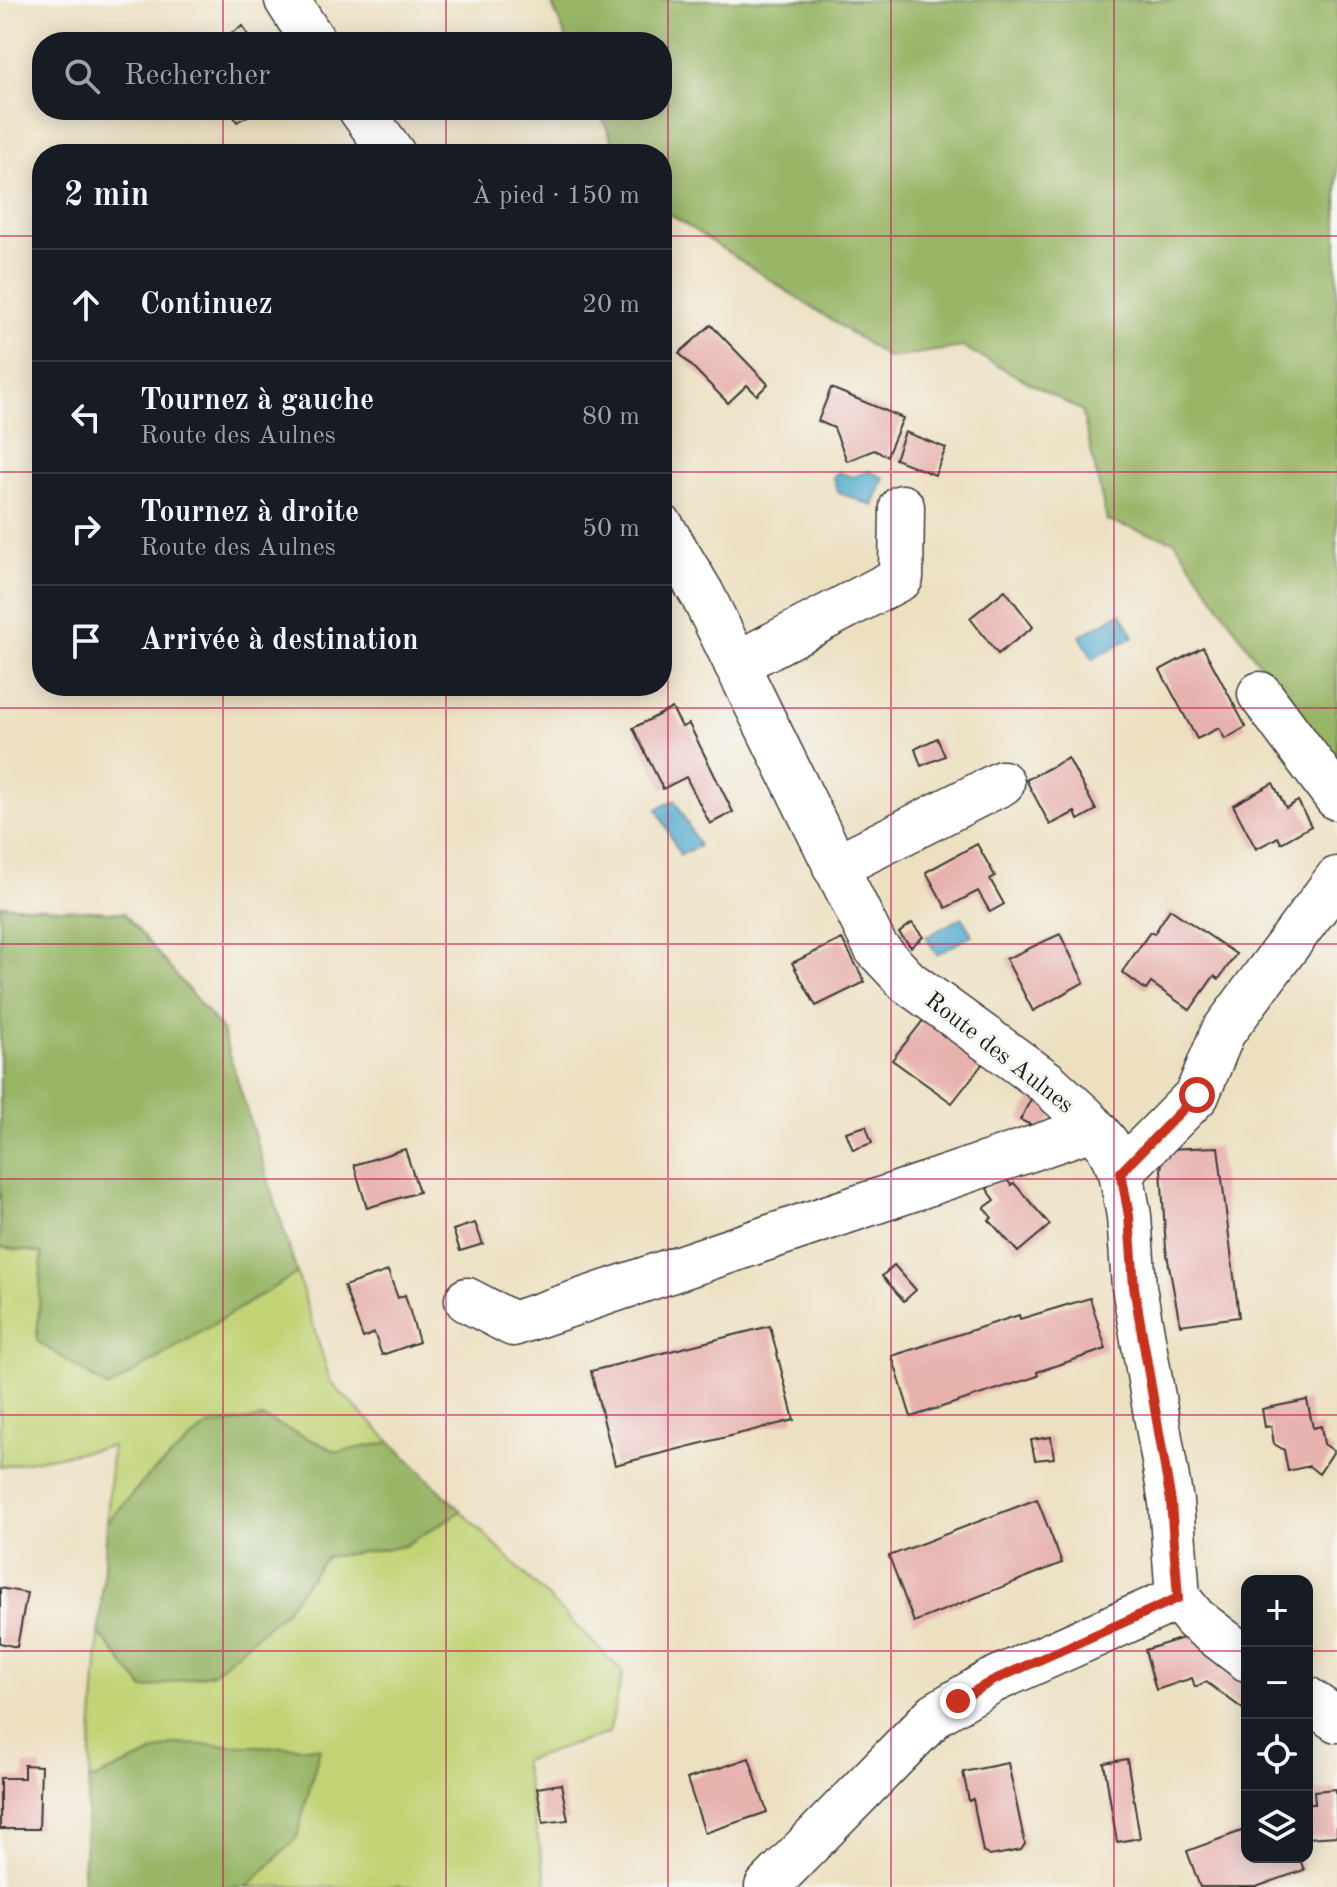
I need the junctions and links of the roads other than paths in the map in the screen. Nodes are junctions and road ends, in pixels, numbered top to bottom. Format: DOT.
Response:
graph roads {
  1 [pos="287,0"];
  2 [pos="308,32"];
  3 [pos="368,120"];
  4 [pos="386,144"];
  5 [pos="902,507"];
  6 [pos="672,544"];
  7 [pos="736,664"];
  8 [pos="1260,694"];
  9 [pos="1002,783"];
  10 [pos="1337,798"];
  11 [pos="835,867"];
  12 [pos="1337,879"];
  13 [pos="1093,1128"];
  14 [pos="1121,1172"];
  15 [pos="467,1300"];
  16 [pos="1178,1598"];
  17 [pos="1241,1654"];
  18 [pos="1313,1703"];
  19 [pos="1337,1720"];
  20 [pos="767,1887"];
  1 -- 2 [label="street"];
  3 -- 4 [label="street"];
  5 -- 7 [label="street"];
  6 -- 7 [label="street, Route des Aulnes"];
  7 -- 11 [label="street, Route des Aulnes"];
  8 -- 10 [label="street"];
  9 -- 11 [label="street"];
  11 -- 13 [label="street, Route des Aulnes"];
  12 -- 14 [label="street"];
  13 -- 14 [label="street, Route des Aulnes"];
  13 -- 15 [label="street"];
  14 -- 16 [label="street, Route des Aulnes"];
  16 -- 17 [label="street"];
  16 -- 20 [label="street"];
  18 -- 19 [label="street"];
}
